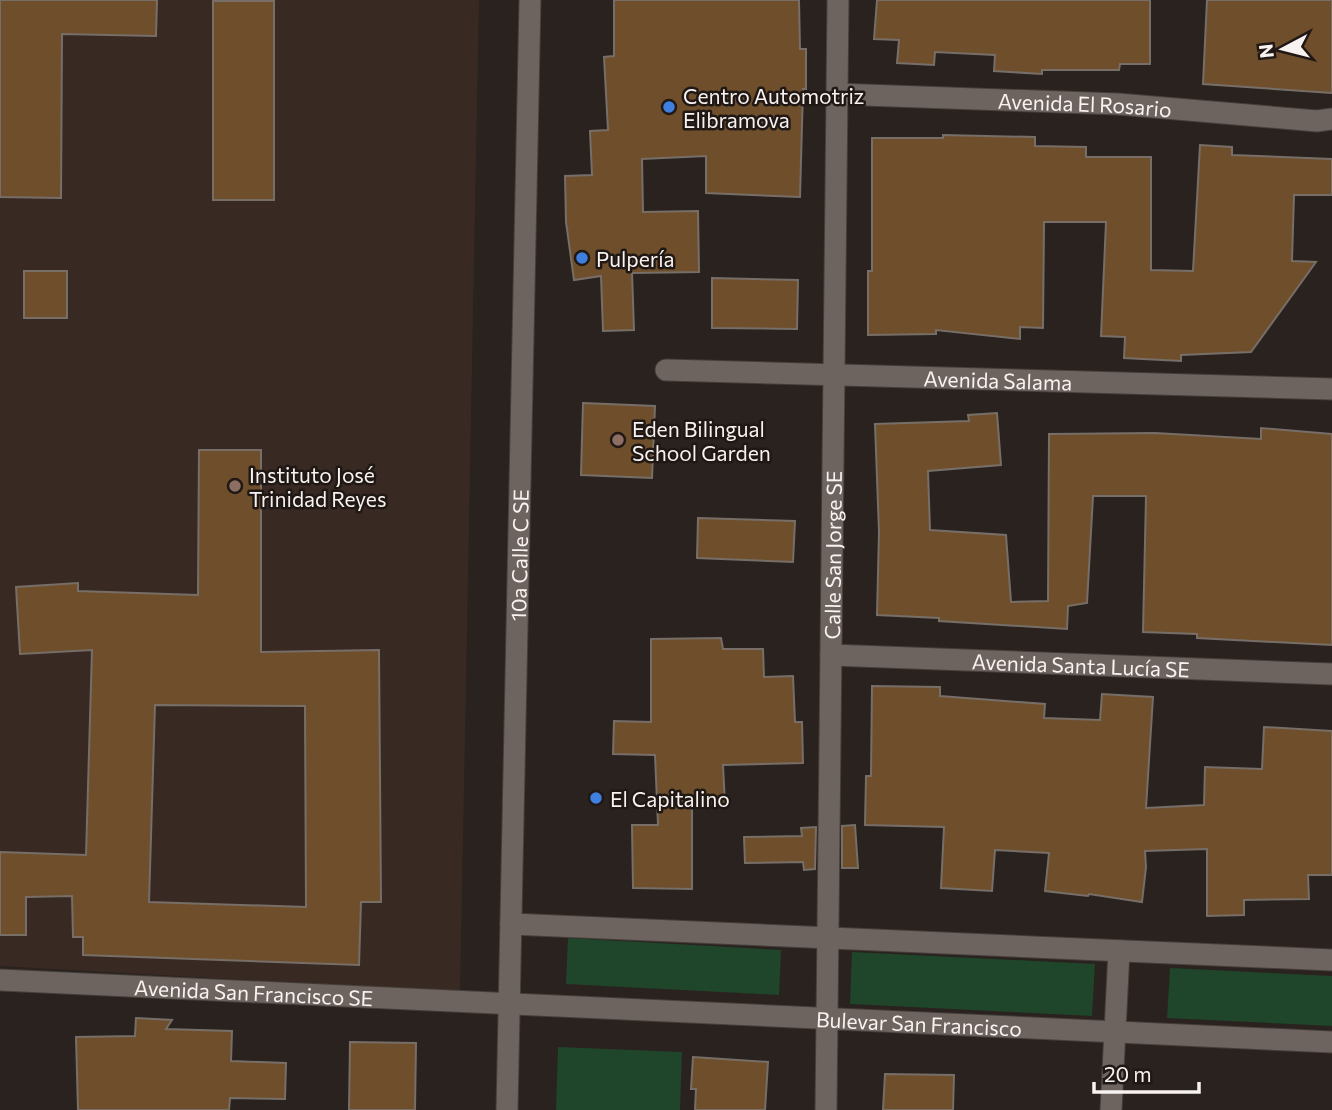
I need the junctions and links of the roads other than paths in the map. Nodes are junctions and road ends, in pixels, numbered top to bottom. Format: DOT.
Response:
graph roads {
  1 [pos="530,0"];
  2 [pos="838,0"];
  3 [pos="837,94"];
  4 [pos="1332,119"];
  5 [pos="666,370"];
  6 [pos="834,376"];
  7 [pos="1332,389"];
  8 [pos="831,655"];
  9 [pos="1332,674"];
  10 [pos="511,924"];
  11 [pos="829,938"];
  12 [pos="1119,951"];
  13 [pos="1332,960"];
  14 [pos="0,980"];
  15 [pos="508,1004"];
  16 [pos="827,1018"];
  17 [pos="1115,1031"];
  18 [pos="1332,1042"];
  19 [pos="507,1110"];
  20 [pos="827,1110"];
  21 [pos="1111,1110"];
  1 -- 10 [label="street, 10a Calle C SE"];
  2 -- 3 [label="street, Calle San Jorge SE"];
  3 -- 4 [label="street, Avenida El Rosario"];
  3 -- 6 [label="street, Calle San Jorge SE"];
  5 -- 6 [label="street, Avenida Salama"];
  6 -- 7 [label="street, Avenida Salama"];
  6 -- 8 [label="street, Calle San Jorge SE"];
  8 -- 9 [label="street, Avenida Santa Lucía SE"];
  8 -- 11 [label="street, Calle San Jorge SE"];
  10 -- 11 [label="street"];
  10 -- 15 [label="street, 10a Calle C SE"];
  11 -- 12 [label="street"];
  11 -- 16 [label="street, Calle San Jorge SE"];
  12 -- 13 [label="street"];
  12 -- 17 [label="street"];
  14 -- 15 [label="street, Avenida San Francisco SE"];
  15 -- 16 [label="street, Bulevar San Francisco"];
  15 -- 19 [label="street, 10a Calle C SE"];
  16 -- 17 [label="street, Bulevar San Francisco"];
  16 -- 20 [label="street, Calle San Jorge SE"];
  17 -- 18 [label="street, Bulevar San Francisco"];
  17 -- 21 [label="street"];
}
